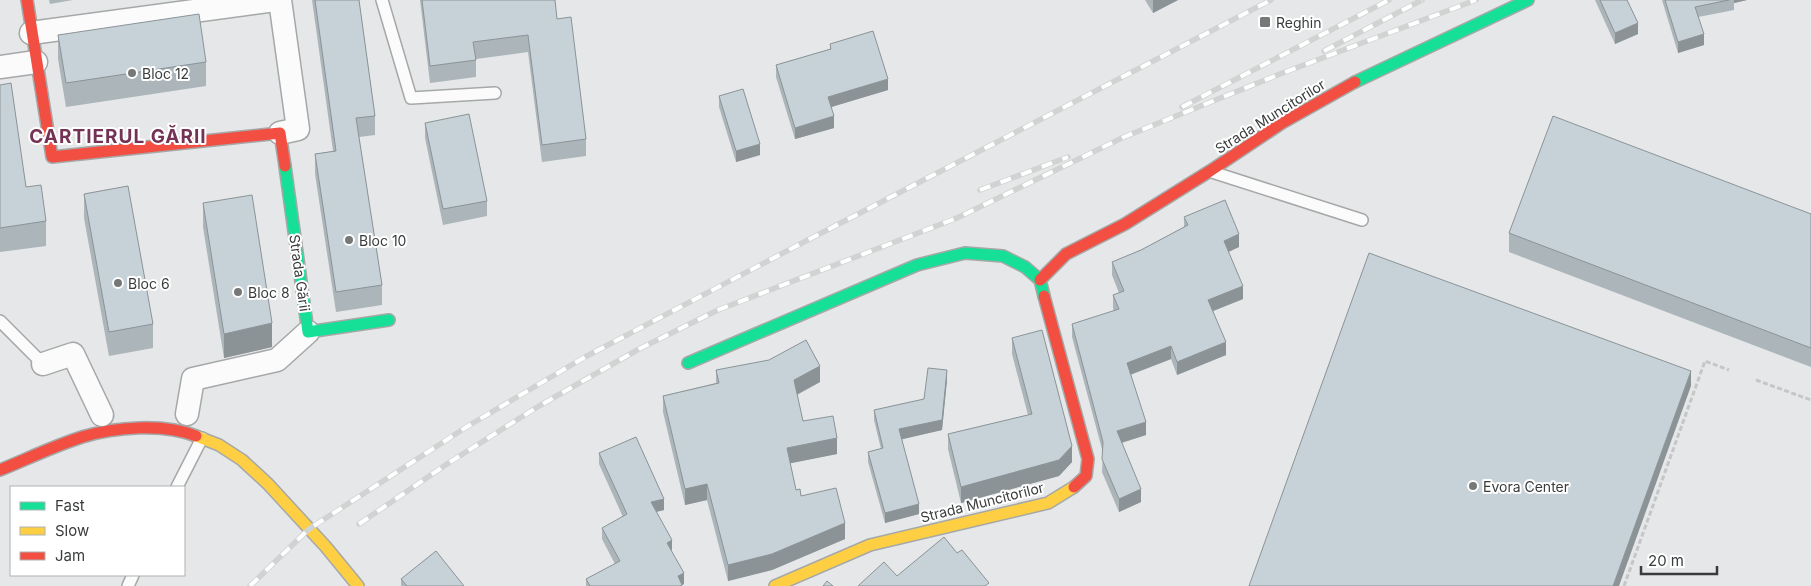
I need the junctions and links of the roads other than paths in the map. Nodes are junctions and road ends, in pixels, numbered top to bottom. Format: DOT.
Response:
graph roads {
  1 [pos="27,0"];
  2 [pos="275,0"];
  3 [pos="280,0"];
  4 [pos="382,0"];
  5 [pos="1528,0"];
  6 [pos="31,33"];
  7 [pos="36,62"];
  8 [pos="0,67"];
  9 [pos="495,93"];
  10 [pos="280,132"];
  11 [pos="1210,171"];
  12 [pos="1362,220"];
  13 [pos="1040,280"];
  14 [pos="389,320"];
  15 [pos="0,321"];
  16 [pos="308,332"];
  17 [pos="688,363"];
  18 [pos="43,364"];
  19 [pos="188,414"];
  20 [pos="102,415"];
  21 [pos="202,438"];
  22 [pos="0,470"];
  23 [pos="178,486"];
  24 [pos="358,586"];
  25 [pos="775,586"];
  1 -- 6 [label="street"];
  2 -- 6 [label="street"];
  3 -- 10 [label="street"];
  4 -- 9 [label="lane"];
  5 -- 11 [label="street, Strada Muncitorilor"];
  6 -- 7 [label="street"];
  7 -- 8 [label="street"];
  7 -- 10 [label="street"];
  10 -- 16 [label="street, Strada Gării"];
  11 -- 12 [label="lane"];
  11 -- 13 [label="street, Strada Muncitorilor"];
  13 -- 17 [label="street"];
  13 -- 25 [label="street, Strada Muncitorilor"];
  14 -- 16 [label="street"];
  15 -- 18 [label="lane"];
  16 -- 19 [label="street"];
  18 -- 20 [label="street"];
  21 -- 22 [label="street"];
  21 -- 23 [label="lane"];
  21 -- 24 [label="street"];
}
